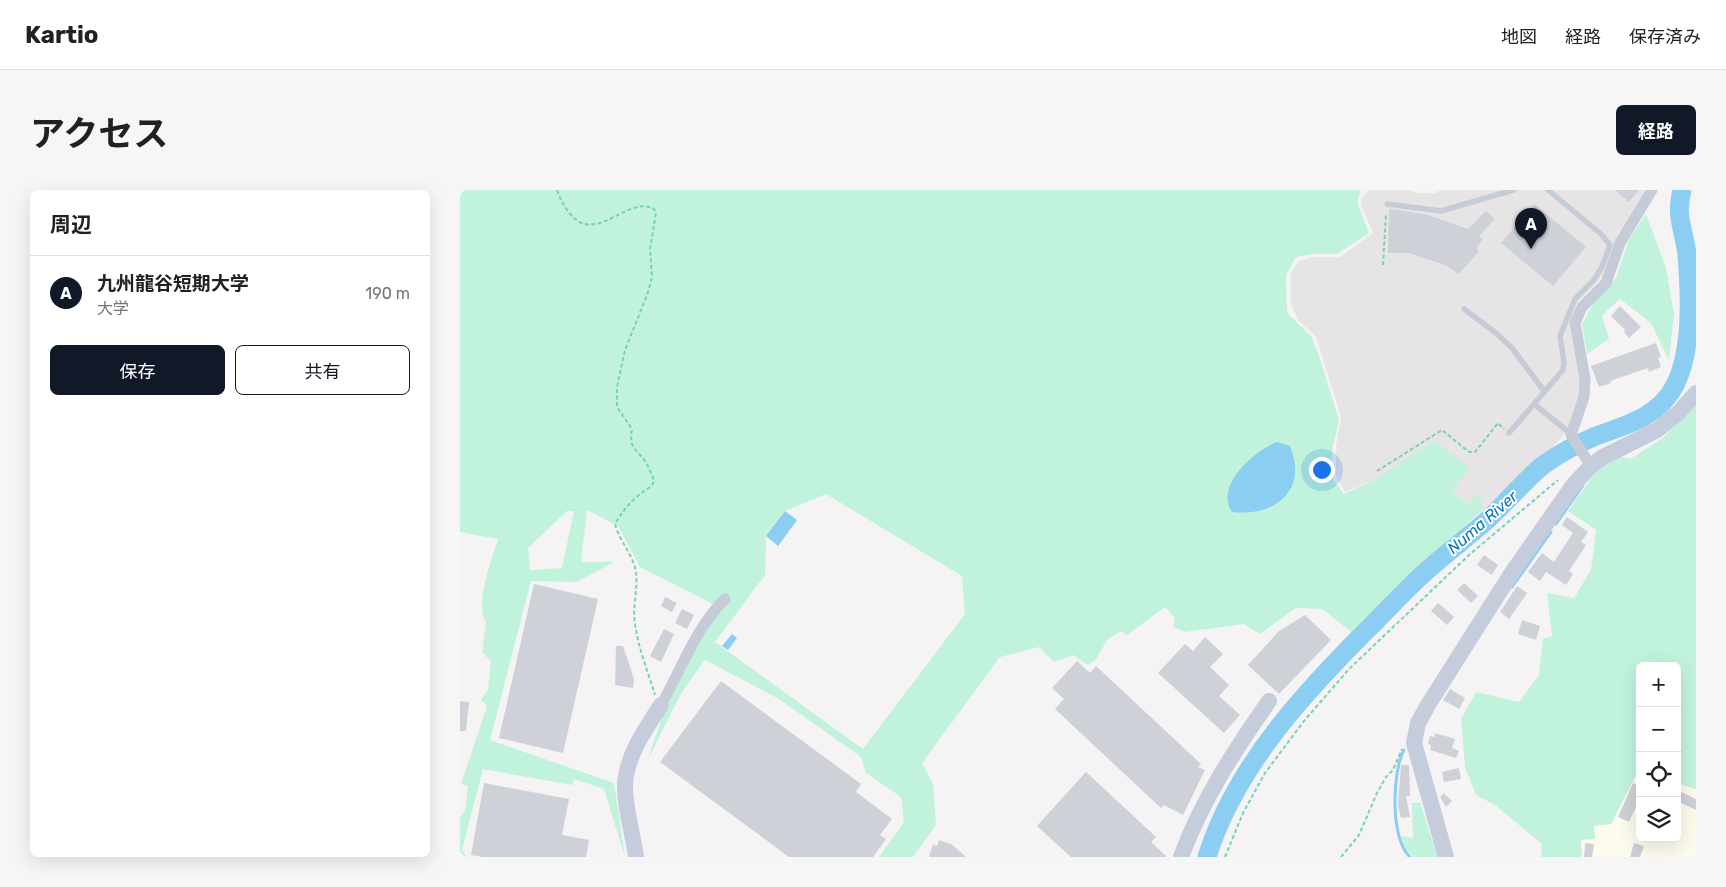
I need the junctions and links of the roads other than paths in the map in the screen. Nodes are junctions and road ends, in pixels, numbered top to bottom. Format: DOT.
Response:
graph roads {
  1 [pos="1513,190"];
  2 [pos="1548,190"];
  3 [pos="1652,190"];
  4 [pos="1387,204"];
  5 [pos="1464,309"];
  6 [pos="1544,391"];
  7 [pos="1696,393"];
  8 [pos="1534,404"];
  9 [pos="1509,434"];
  10 [pos="1571,435"];
  11 [pos="1588,463"];
  12 [pos="724,599"];
  13 [pos="1269,701"];
  14 [pos="661,705"];
  15 [pos="636,857"];
  16 [pos="1181,857"];
  17 [pos="1446,857"];
  1 -- 4 [label="lane"];
  2 -- 6 [label="lane"];
  3 -- 10 [label="street"];
  5 -- 6 [label="lane"];
  6 -- 8 [label="lane"];
  7 -- 11 [label="street"];
  8 -- 9 [label="lane"];
  8 -- 10 [label="lane"];
  10 -- 11 [label="street"];
  11 -- 17 [label="street"];
  12 -- 14 [label="street"];
  13 -- 16 [label="street"];
  14 -- 15 [label="street"];
}
